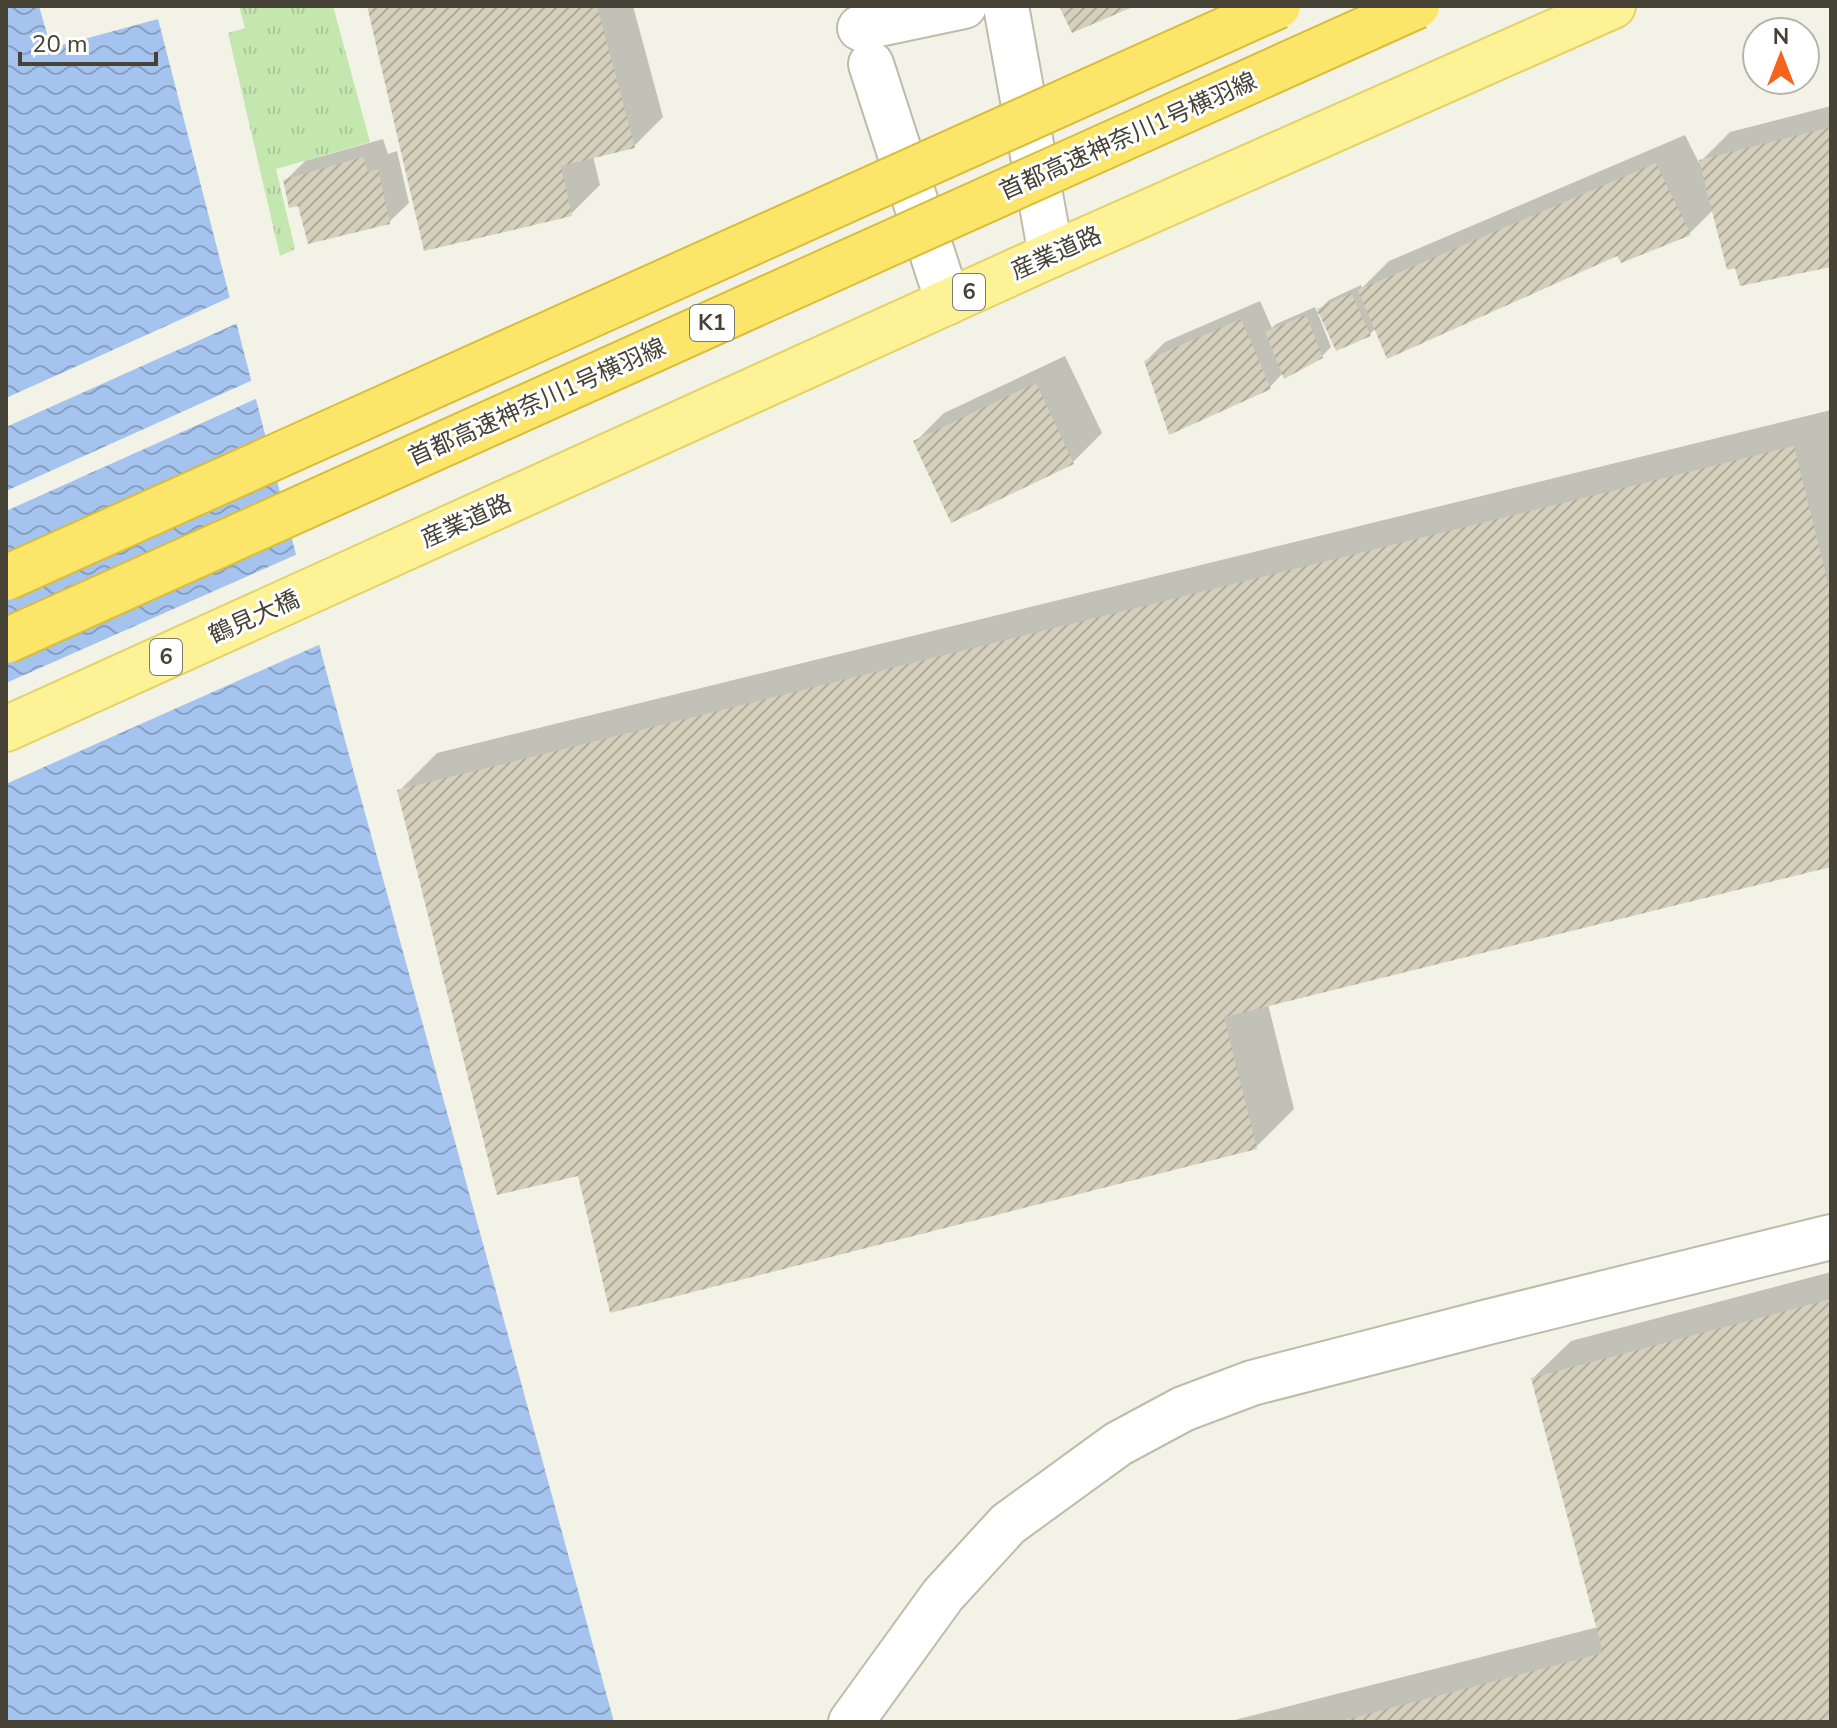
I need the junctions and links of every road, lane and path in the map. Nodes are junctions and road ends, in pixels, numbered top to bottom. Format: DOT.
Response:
graph roads {
  1 [pos="964,6"];
  2 [pos="1006,6"];
  3 [pos="1278,6"];
  4 [pos="1417,6"];
  5 [pos="1613,6"];
  6 [pos="1051,255"];
  7 [pos="948,302"];
  8 [pos="6,578"];
  9 [pos="327,584"];
  10 [pos="6,641"];
  11 [pos="6,729"];
  12 [pos="1831,1237"];
  13 [pos="851,1722"];
  1 -- 7 [label="street"];
  2 -- 6 [label="street"];
  3 -- 8 [label="highway, K1, bridge"];
  4 -- 10 [label="highway, 首都高速神奈川1号横羽線 / K1, bridge"];
  5 -- 6 [label="main road, 産業道路 / 6"];
  6 -- 7 [label="main road, 産業道路 / 6"];
  7 -- 9 [label="main road, 産業道路 / 6"];
  9 -- 11 [label="main road, 鶴見大橋 / 6"];
  12 -- 13 [label="street"];
}
